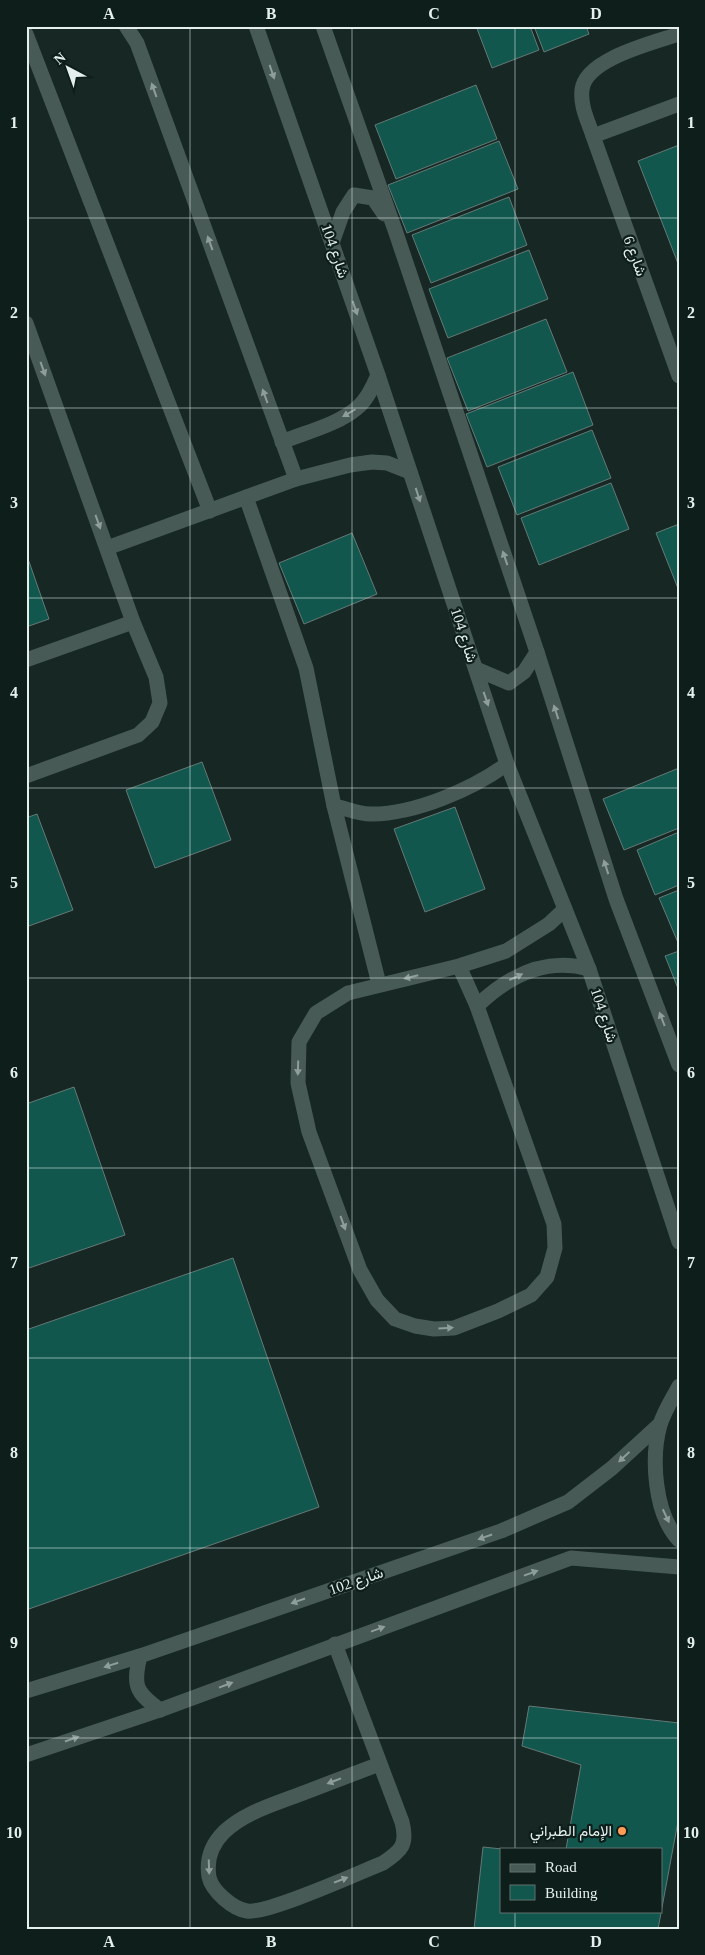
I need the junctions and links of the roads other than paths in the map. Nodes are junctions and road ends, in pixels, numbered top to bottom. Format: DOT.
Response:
graph roads {
  1 [pos="126,26"];
  2 [pos="256,26"];
  3 [pos="324,26"];
  4 [pos="26,34"];
  5 [pos="679,34"];
  6 [pos="679,104"];
  7 [pos="593,136"];
  8 [pos="395,230"];
  9 [pos="332,243"];
  10 [pos="26,323"];
  11 [pos="378,376"];
  12 [pos="679,376"];
  13 [pos="282,442"];
  14 [pos="410,472"];
  15 [pos="296,479"];
  16 [pos="246,497"];
  17 [pos="210,511"];
  18 [pos="107,548"];
  19 [pos="133,622"];
  20 [pos="537,652"];
  21 [pos="26,660"];
  22 [pos="476,669"];
  23 [pos="507,764"];
  24 [pos="26,776"];
  25 [pos="334,806"];
  26 [pos="565,909"];
  27 [pos="459,966"];
  28 [pos="589,969"];
  29 [pos="379,984"];
  30 [pos="477,1006"];
  31 [pos="679,1065"];
  32 [pos="679,1242"];
  33 [pos="679,1386"];
  34 [pos="660,1424"];
  35 [pos="679,1540"];
  36 [pos="679,1567"];
  37 [pos="335,1644"];
  38 [pos="140,1656"];
  39 [pos="26,1691"];
  40 [pos="160,1710"];
  41 [pos="26,1755"];
  42 [pos="380,1764"];
  13 -- 1 [label="street, one-way"];
  2 -- 9 [label="street, شارع 104, one-way"];
  3 -- 8 [label="street"];
  4 -- 17 [label="street"];
  5 -- 7 [label="street, شارع 6"];
  6 -- 7 [label="street"];
  7 -- 12 [label="street, شارع 6"];
  8 -- 9 [label="street"];
  20 -- 8 [label="street, one-way"];
  9 -- 11 [label="street, شارع 104, one-way"];
  10 -- 18 [label="street, one-way"];
  11 -- 13 [label="street, one-way"];
  11 -- 14 [label="street, شارع 104"];
  13 -- 15 [label="street"];
  14 -- 15 [label="street"];
  14 -- 22 [label="street, شارع 104, one-way"];
  15 -- 16 [label="street"];
  16 -- 17 [label="street"];
  16 -- 25 [label="street"];
  17 -- 18 [label="street"];
  18 -- 19 [label="street"];
  19 -- 21 [label="street"];
  19 -- 24 [label="street"];
  20 -- 22 [label="street"];
  31 -- 20 [label="street, one-way"];
  22 -- 23 [label="street, شارع 104, one-way"];
  23 -- 25 [label="street"];
  23 -- 26 [label="street, شارع 104"];
  25 -- 29 [label="street"];
  26 -- 27 [label="street"];
  26 -- 28 [label="street, شارع 104"];
  27 -- 29 [label="street, one-way"];
  27 -- 30 [label="street"];
  30 -- 28 [label="street, one-way"];
  28 -- 32 [label="street, شارع 104"];
  29 -- 30 [label="street, one-way"];
  33 -- 34 [label="street"];
  34 -- 35 [label="street, one-way"];
  34 -- 38 [label="street, شارع 102, one-way"];
  37 -- 36 [label="street, one-way"];
  40 -- 37 [label="street, one-way"];
  37 -- 42 [label="street"];
  38 -- 39 [label="street, شارع 102, one-way"];
  38 -- 40 [label="street"];
  41 -- 40 [label="street, one-way"];
  42 -- 42 [label="street, one-way"];
}
